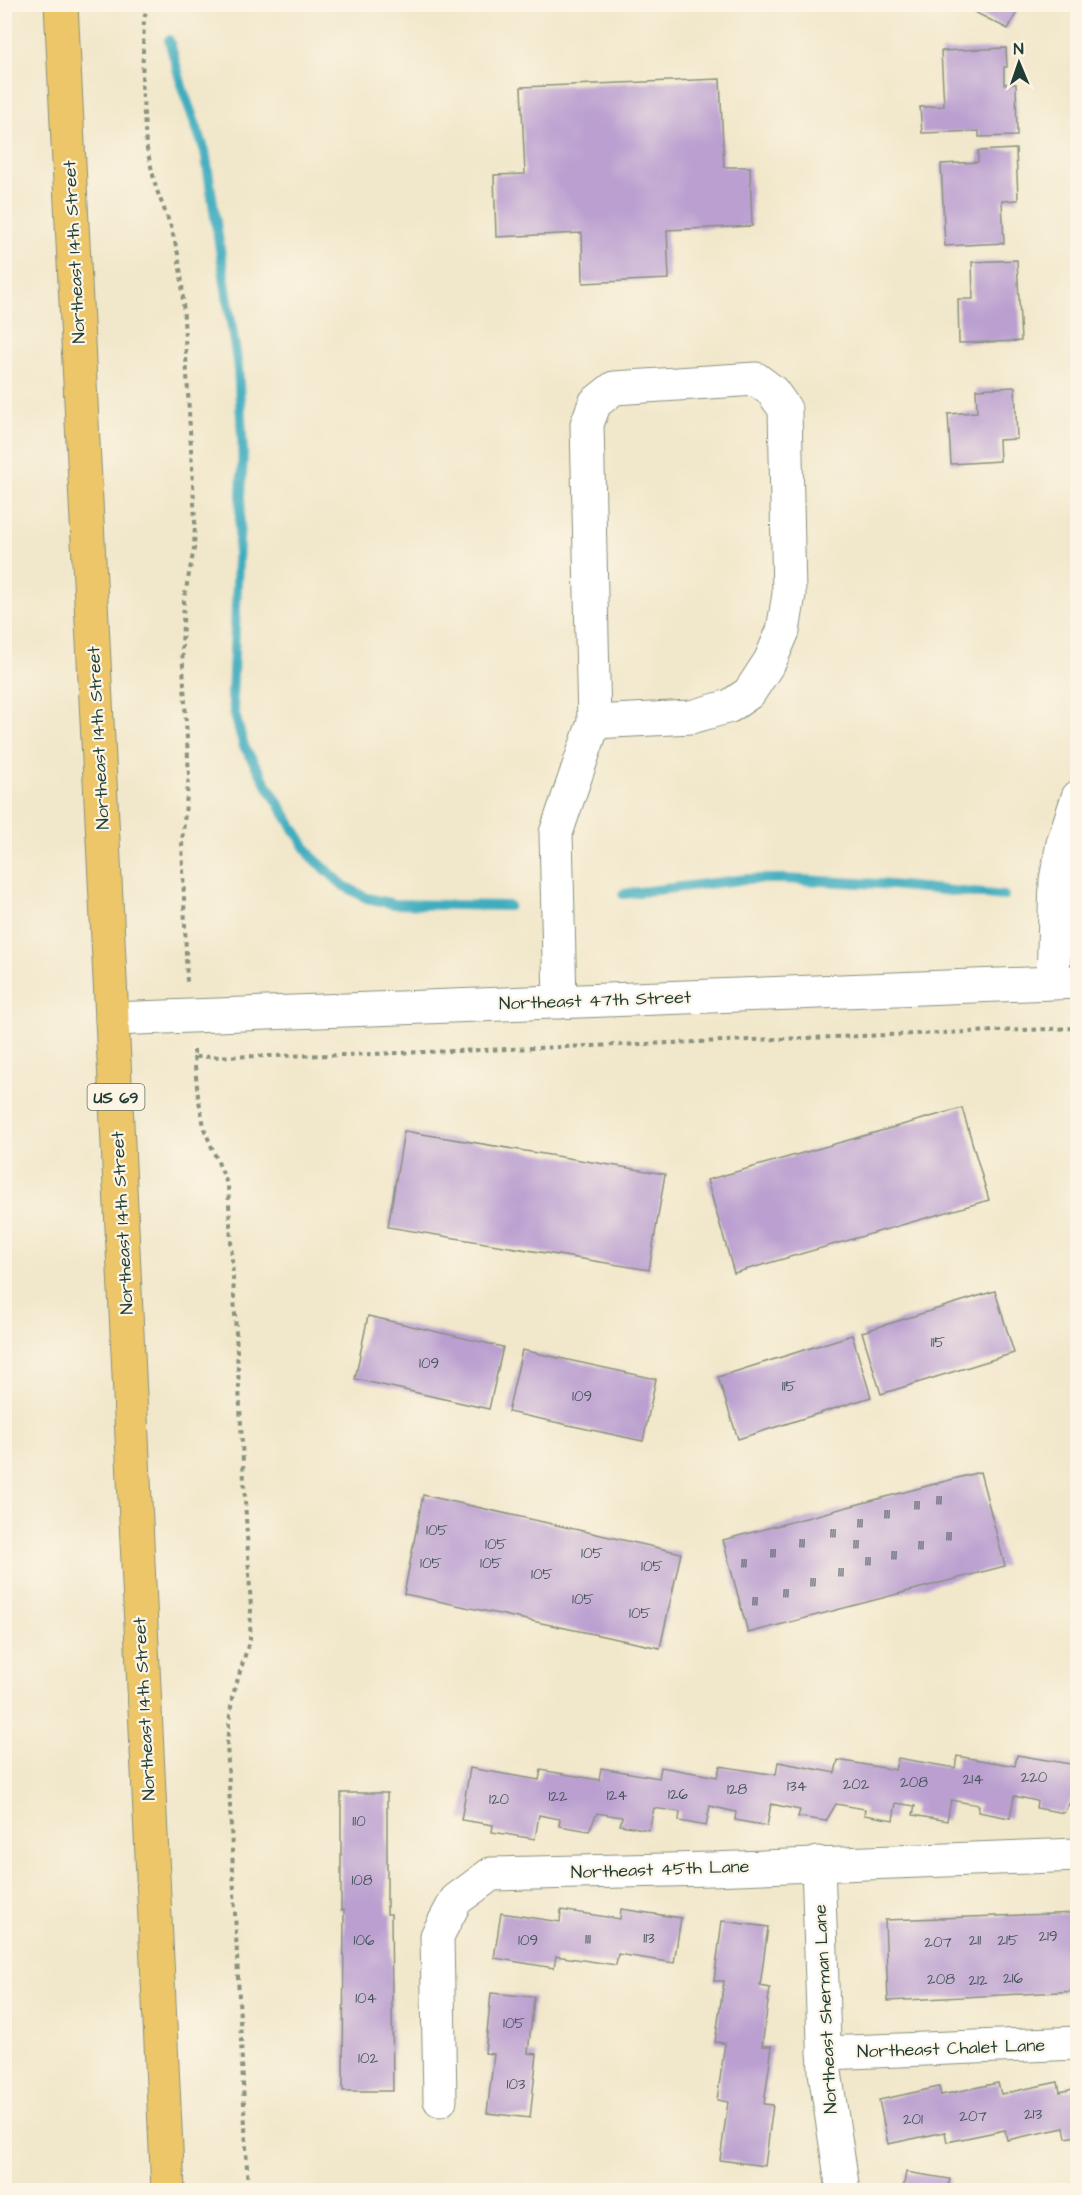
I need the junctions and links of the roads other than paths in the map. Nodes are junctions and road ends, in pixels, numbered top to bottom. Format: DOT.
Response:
graph roads {
  1 [pos="61,4"];
  2 [pos="594,722"];
  3 [pos="1077,797"];
  4 [pos="1065,982"];
  5 [pos="560,1002"];
  6 [pos="112,1019"];
  7 [pos="1077,1855"];
  8 [pos="818,1863"];
  9 [pos="1077,2043"];
  10 [pos="824,2053"];
  11 [pos="440,2100"];
  12 [pos="168,2190"];
  13 [pos="843,2190"];
  1 -- 6 [label="main road, Northeast 14th Street / US 69"];
  2 -- 2 [label="street"];
  2 -- 5 [label="street"];
  3 -- 4 [label="street"];
  4 -- 5 [label="street, Northeast 47th Street"];
  5 -- 6 [label="street, Northeast 47th Street"];
  6 -- 12 [label="main road, Northeast 14th Street / US 69"];
  7 -- 8 [label="street, Northeast 45th Lane"];
  8 -- 10 [label="street, Northeast Sherman Lane"];
  8 -- 11 [label="street, Northeast 45th Lane"];
  9 -- 10 [label="street, Northeast Chalet Lane"];
  10 -- 13 [label="street, Northeast Sherman Lane"];
}
